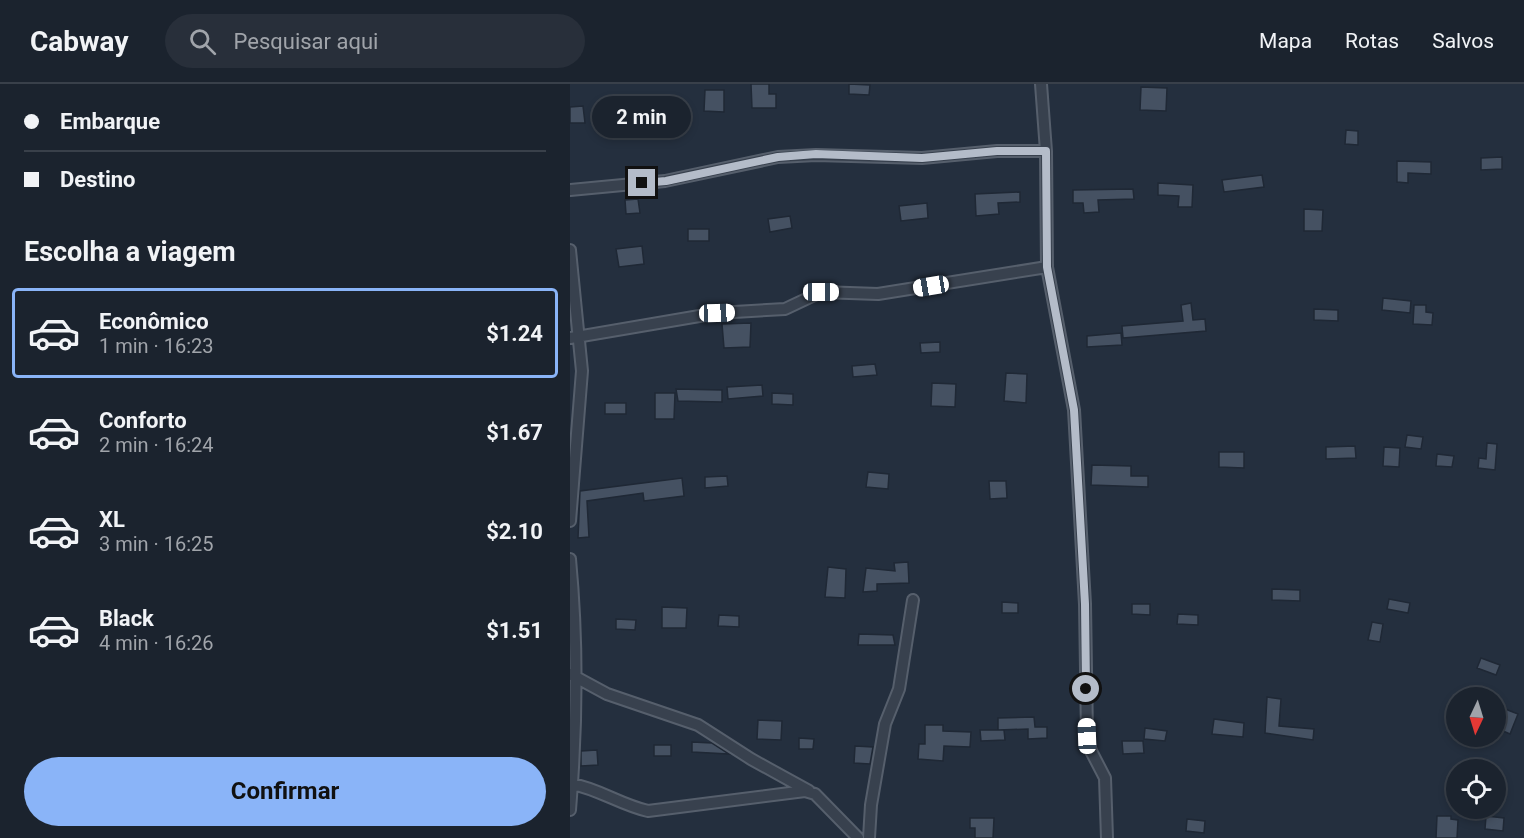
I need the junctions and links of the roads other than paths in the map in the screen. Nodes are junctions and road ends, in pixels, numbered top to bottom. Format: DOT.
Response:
graph roads {
  1 [pos="1041,84"];
  2 [pos="1046,151"];
  3 [pos="570,190"];
  4 [pos="570,250"];
  5 [pos="1047,267"];
  6 [pos="575,338"];
  7 [pos="570,521"];
  8 [pos="570,559"];
  9 [pos="914,600"];
  10 [pos="573,675"];
  11 [pos="572,710"];
  12 [pos="572,784"];
  13 [pos="814,794"];
  14 [pos="570,810"];
  15 [pos="858,838"];
  16 [pos="869,838"];
  17 [pos="1107,838"];
  1 -- 2 [label="street"];
  2 -- 3 [label="street"];
  2 -- 5 [label="street"];
  4 -- 6 [label="street"];
  5 -- 6 [label="street"];
  5 -- 17 [label="street"];
  6 -- 7 [label="street"];
  8 -- 10 [label="street"];
  9 -- 16 [label="street"];
  10 -- 11 [label="street"];
  10 -- 13 [label="street"];
  11 -- 12 [label="street"];
  12 -- 13 [label="street"];
  12 -- 14 [label="street"];
  13 -- 15 [label="street"];
}
